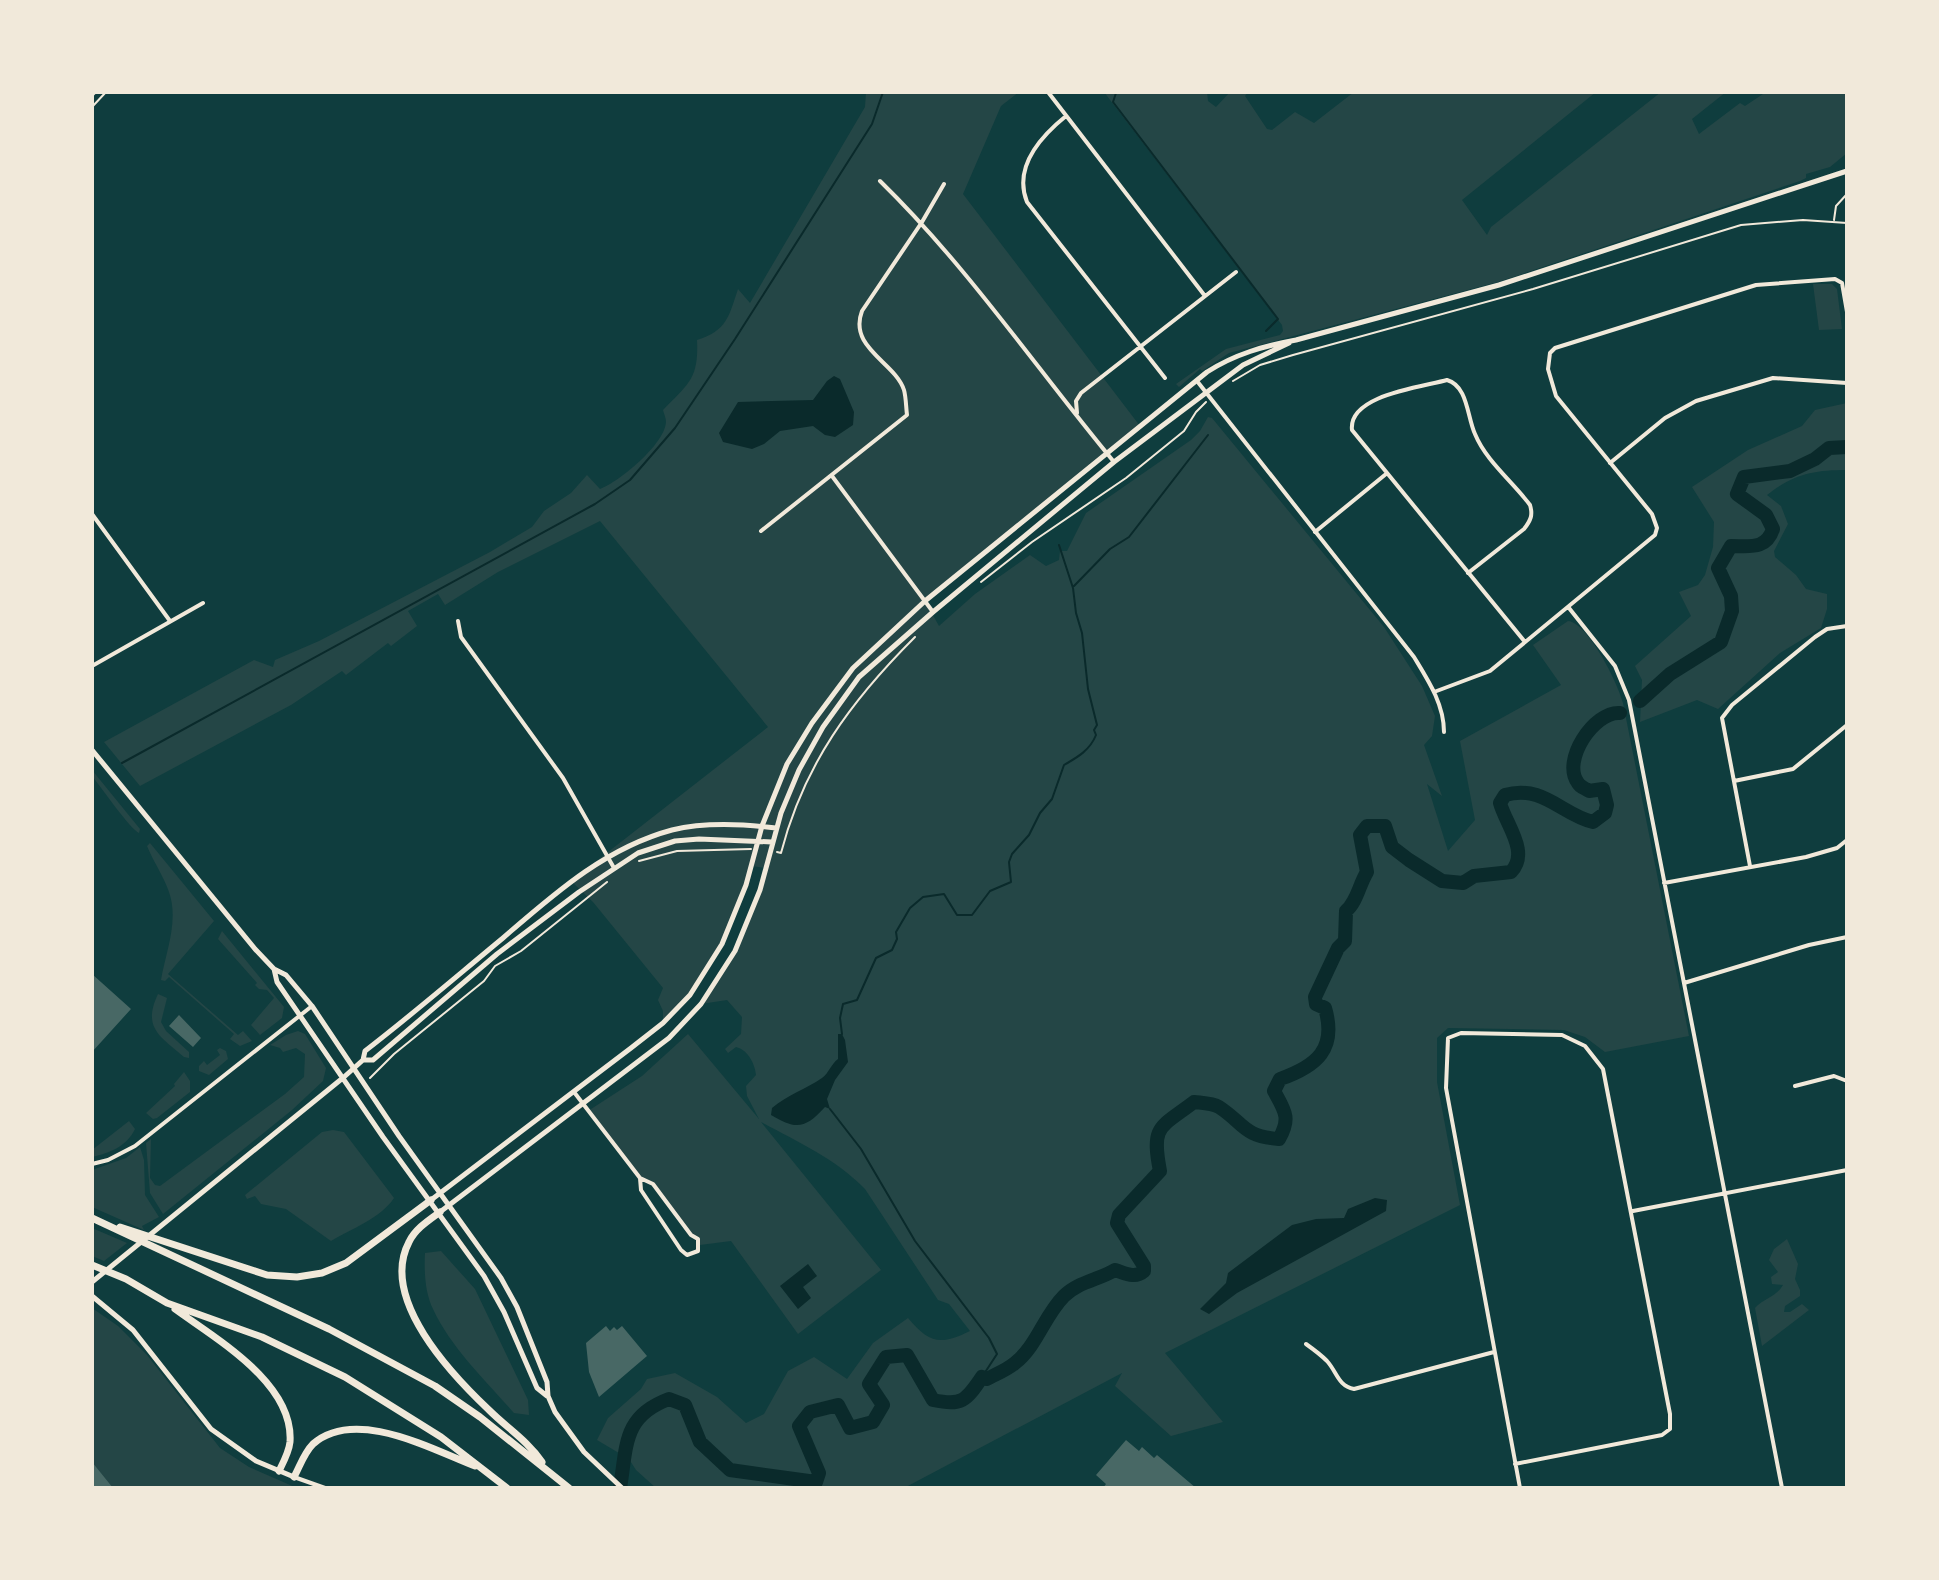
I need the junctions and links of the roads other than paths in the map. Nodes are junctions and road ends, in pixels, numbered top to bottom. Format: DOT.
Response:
graph roads {
  1 [pos="1048,92"];
  2 [pos="1066,116"];
  3 [pos="1847,171"];
  4 [pos="880,181"];
  5 [pos="944,184"];
  6 [pos="922,222"];
  7 [pos="1236,272"];
  8 [pos="1205,296"];
  9 [pos="1847,312"];
  10 [pos="1296,340"];
  11 [pos="1141,347"];
  12 [pos="1165,378"];
  13 [pos="1197,381"];
  14 [pos="1847,383"];
  15 [pos="1206,392"];
  16 [pos="1077,414"];
  17 [pos="1106,453"];
  18 [pos="1114,462"];
  19 [pos="1610,463"];
  20 [pos="1386,474"];
  21 [pos="832,476"];
  22 [pos="92,514"];
  23 [pos="761,531"];
  24 [pos="1315,532"];
  25 [pos="1468,573"];
  26 [pos="925,601"];
  27 [pos="203,603"];
  28 [pos="1569,608"];
  29 [pos="933,612"];
  30 [pos="170,621"];
  31 [pos="458,621"];
  32 [pos="1847,626"];
  33 [pos="1525,642"];
  34 [pos="92,666"];
  35 [pos="1434,692"];
  36 [pos="1847,725"];
  37 [pos="1444,732"];
  38 [pos="92,750"];
  39 [pos="1734,781"];
  40 [pos="762,826"];
  41 [pos="776,828"];
  42 [pos="1847,840"];
  43 [pos="758,841"];
  44 [pos="772,842"];
  45 [pos="608,857"];
  46 [pos="1750,866"];
  47 [pos="615,869"];
  48 [pos="1664,883"];
  49 [pos="1847,937"];
  50 [pos="274,969"];
  51 [pos="1684,983"];
  52 [pos="312,1006"];
  53 [pos="301,1015"];
  54 [pos="363,1060"];
  55 [pos="356,1068"];
  56 [pos="344,1077"];
  57 [pos="1847,1081"];
  58 [pos="1795,1086"];
  59 [pos="574,1092"];
  60 [pos="582,1102"];
  61 [pos="92,1164"];
  62 [pos="1847,1170"];
  63 [pos="640,1178"];
  64 [pos="441,1193"];
  65 [pos="1725,1194"];
  66 [pos="431,1200"];
  67 [pos="449,1205"];
  68 [pos="1632,1211"];
  69 [pos="440,1212"];
  70 [pos="92,1218"];
  71 [pos="103,1223"];
  72 [pos="92,1265"];
  73 [pos="92,1282"];
  74 [pos="92,1296"];
  75 [pos="167,1303"];
  76 [pos="1306,1344"];
  77 [pos="1494,1352"];
  78 [pos="548,1396"];
  79 [pos="1515,1464"];
  80 [pos="485,1470"];
  81 [pos="548,1470"];
  82 [pos="279,1471"];
  83 [pos="294,1477"];
  84 [pos="325,1488"];
  85 [pos="507,1488"];
  86 [pos="569,1488"];
  87 [pos="622,1488"];
  88 [pos="1520,1488"];
  89 [pos="1782,1488"];
  1 -- 2 [label="street"];
  2 -- 8 [label="street"];
  2 -- 11 [label="street"];
  3 -- 10 [label="street"];
  4 -- 6 [label="street"];
  5 -- 6 [label="street"];
  6 -- 16 [label="street"];
  6 -- 21 [label="street"];
  7 -- 8 [label="street"];
  8 -- 11 [label="street"];
  9 -- 19 [label="street"];
  10 -- 13 [label="street"];
  10 -- 15 [label="street"];
  11 -- 12 [label="street"];
  11 -- 16 [label="street"];
  13 -- 15 [label="street"];
  13 -- 17 [label="street"];
  14 -- 19 [label="street"];
  15 -- 18 [label="street"];
  15 -- 24 [label="street"];
  16 -- 17 [label="street"];
  17 -- 18 [label="street"];
  17 -- 26 [label="street"];
  18 -- 29 [label="street"];
  19 -- 28 [label="street"];
  20 -- 24 [label="street"];
  20 -- 25 [label="street"];
  20 -- 25 [label="street"];
  21 -- 23 [label="street"];
  21 -- 26 [label="street"];
  22 -- 30 [label="street"];
  24 -- 35 [label="street"];
  25 -- 33 [label="street"];
  26 -- 29 [label="street"];
  26 -- 40 [label="street"];
  27 -- 30 [label="street"];
  28 -- 33 [label="street"];
  28 -- 48 [label="street"];
  29 -- 41 [label="street"];
  30 -- 34 [label="street"];
  31 -- 45 [label="street"];
  32 -- 39 [label="street"];
  33 -- 35 [label="street"];
  35 -- 37 [label="street"];
  36 -- 39 [label="street"];
  38 -- 50 [label="street"];
  39 -- 46 [label="street"];
  40 -- 41 [label="street"];
  40 -- 43 [label="street"];
  40 -- 45 [label="street"];
  41 -- 44 [label="street"];
  42 -- 46 [label="street"];
  43 -- 44 [label="street"];
  43 -- 47 [label="street"];
  43 -- 59 [label="street"];
  44 -- 60 [label="street"];
  45 -- 47 [label="street"];
  45 -- 54 [label="street"];
  46 -- 48 [label="street"];
  47 -- 54 [label="street"];
  48 -- 51 [label="street"];
  49 -- 51 [label="street"];
  50 -- 52 [label="street"];
  50 -- 53 [label="street"];
  51 -- 65 [label="street"];
  52 -- 53 [label="street"];
  52 -- 55 [label="street"];
  53 -- 56 [label="street"];
  53 -- 61 [label="street"];
  54 -- 55 [label="street"];
  55 -- 56 [label="street"];
  55 -- 64 [label="street"];
  56 -- 66 [label="street"];
  56 -- 73 [label="street"];
  57 -- 58 [label="street"];
  59 -- 60 [label="street"];
  59 -- 64 [label="street"];
  60 -- 63 [label="street"];
  60 -- 67 [label="street"];
  62 -- 65 [label="street"];
  63 -- 63 [label="street"];
  64 -- 66 [label="street"];
  64 -- 67 [label="street"];
  65 -- 68 [label="street"];
  65 -- 89 [label="street"];
  66 -- 69 [label="street"];
  66 -- 71 [label="highway"];
  67 -- 69 [label="street"];
  67 -- 78 [label="street"];
  68 -- 77 [label="street"];
  68 -- 79 [label="street"];
  69 -- 78 [label="street"];
  69 -- 81 [label="highway"];
  70 -- 71 [label="highway"];
  71 -- 81 [label="highway"];
  72 -- 75 [label="highway"];
  74 -- 82 [label="street"];
  75 -- 80 [label="highway"];
  75 -- 82 [label="highway"];
  76 -- 77 [label="street"];
  77 -- 79 [label="street"];
  78 -- 87 [label="street"];
  79 -- 88 [label="street"];
  80 -- 83 [label="highway"];
  80 -- 85 [label="highway"];
  81 -- 86 [label="highway"];
  82 -- 83 [label="street"];
  83 -- 84 [label="street"];
}
